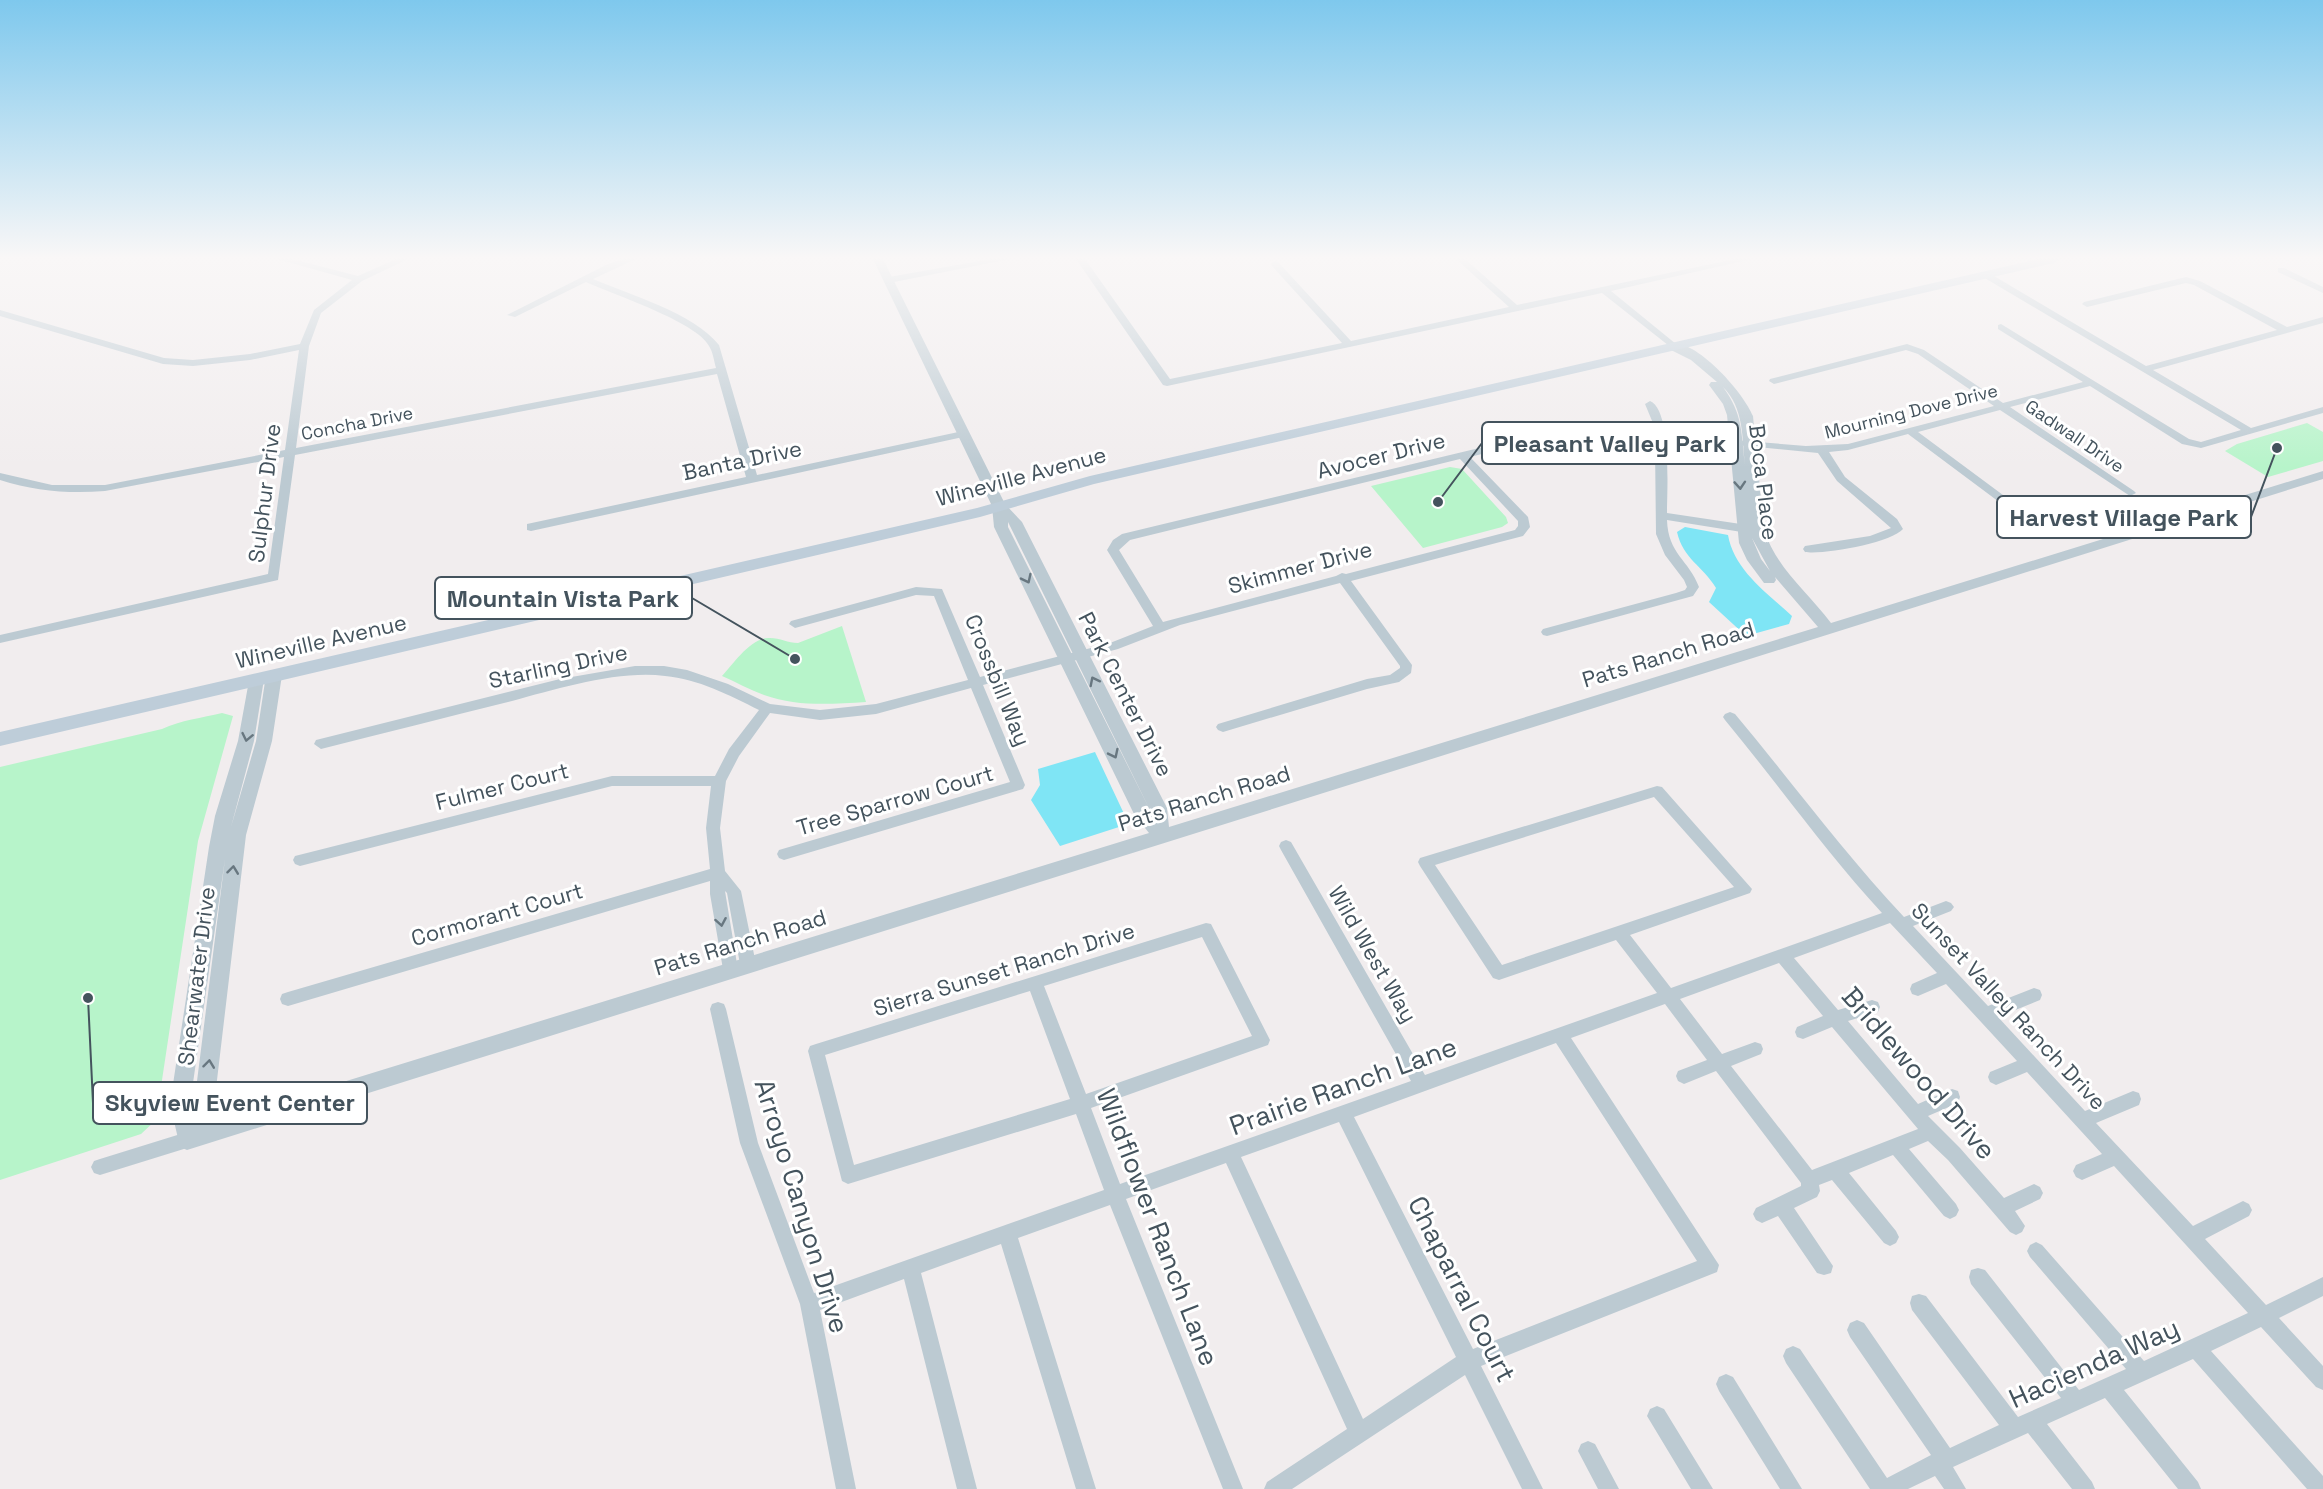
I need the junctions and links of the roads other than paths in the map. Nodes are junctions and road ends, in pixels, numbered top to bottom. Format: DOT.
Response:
graph roads {
  1 [pos="54,328"];
  2 [pos="311,328"];
  3 [pos="697,328"];
  4 [pos="912,328"];
  5 [pos="1129,328"];
  6 [pos="1334,328"];
  7 [pos="1426,328"];
  8 [pos="1651,328"];
  9 [pos="1749,328"];
  10 [pos="2003,328"];
  11 [pos="2084,328"];
  12 [pos="2282,328"];
  13 [pos="2291,328"];
  14 [pos="2285,330"];
  15 [pos="1349,345"];
  16 [pos="304,346"];
  17 [pos="1673,346"];
  18 [pos="2148,367"];
  19 [pos="721,370"];
  20 [pos="1774,381"];
  21 [pos="2091,383"];
  22 [pos="1650,404"];
  23 [pos="2002,406"];
  24 [pos="2323,410"];
  25 [pos="2254,430"];
  26 [pos="1910,431"];
  27 [pos="963,434"];
  28 [pos="1743,443"];
  29 [pos="1660,444"];
  30 [pos="1821,450"];
  31 [pos="290,453"];
  32 [pos="1462,455"];
  33 [pos="2323,475"];
  34 [pos="0,476"];
  35 [pos="752,478"];
  36 [pos="2130,493"];
  37 [pos="999,507"];
  38 [pos="1661,516"];
  39 [pos="2030,521"];
  40 [pos="531,527"];
  41 [pos="1750,529"];
  42 [pos="1809,549"];
  43 [pos="1342,578"];
  44 [pos="795,624"];
  45 [pos="1160,627"];
  46 [pos="1828,629"];
  47 [pos="1547,632"];
  48 [pos="0,639"];
  49 [pos="1074,657"];
  50 [pos="265,677"];
  51 [pos="976,682"];
  52 [pos="767,708"];
  53 [pos="1731,717"];
  54 [pos="1223,727"];
  55 [pos="0,739"];
  56 [pos="321,744"];
  57 [pos="719,781"];
  58 [pos="1018,785"];
  59 [pos="1162,836"];
  60 [pos="1286,846"];
  61 [pos="784,854"];
  62 [pos="300,860"];
  63 [pos="718,873"];
  64 [pos="1946,908"];
  65 [pos="1898,920"];
  66 [pos="1620,933"];
  67 [pos="1782,955"];
  68 [pos="739,967"];
  69 [pos="1950,975"];
  70 [pos="1035,983"];
  71 [pos="1918,989"];
  72 [pos="2034,995"];
  73 [pos="1668,996"];
  74 [pos="288,999"];
  75 [pos="1872,1007"];
  76 [pos="718,1009"];
  77 [pos="1987,1014"];
  78 [pos="1835,1018"];
  79 [pos="1803,1032"];
  80 [pos="1560,1035"];
  81 [pos="1755,1049"];
  82 [pos="1718,1062"];
  83 [pos="2031,1063"];
  84 [pos="1684,1076"];
  85 [pos="1996,1077"];
  86 [pos="1422,1084"];
  87 [pos="1952,1097"];
  88 [pos="2133,1099"];
  89 [pos="1081,1104"];
  90 [pos="1343,1113"];
  91 [pos="1915,1113"];
  92 [pos="2084,1120"];
  93 [pos="1931,1132"];
  94 [pos="187,1140"];
  95 [pos="1896,1146"];
  96 [pos="1230,1153"];
  97 [pos="2117,1156"];
  98 [pos="100,1167"];
  99 [pos="1836,1171"];
  100 [pos="2082,1171"];
  101 [pos="1809,1180"];
  102 [pos="2034,1193"];
  103 [pos="1115,1195"];
  104 [pos="1781,1205"];
  105 [pos="2001,1209"];
  106 [pos="1950,1210"];
  107 [pos="2243,1210"];
  108 [pos="1762,1214"];
  109 [pos="2016,1226"];
  110 [pos="1007,1233"];
  111 [pos="1890,1237"];
  112 [pos="2191,1237"];
  113 [pos="2036,1251"];
  114 [pos="1824,1266"];
  115 [pos="910,1268"];
  116 [pos="1978,1277"];
  117 [pos="2323,1286"];
  118 [pos="1919,1303"];
  119 [pos="809,1304"];
  120 [pos="2264,1317"];
  121 [pos="1857,1330"];
  122 [pos="2195,1347"];
  123 [pos="1793,1356"];
  124 [pos="1468,1361"];
  125 [pos="2141,1372"];
  126 [pos="2323,1380"];
  127 [pos="1726,1384"];
  128 [pos="2108,1386"];
  129 [pos="2076,1401"];
  130 [pos="1657,1416"];
  131 [pos="2023,1424"];
  132 [pos="1359,1433"];
  133 [pos="1588,1452"];
  134 [pos="1942,1461"];
  135 [pos="846,1489"];
  136 [pos="967,1489"];
  137 [pos="1086,1489"];
  138 [pos="1233,1489"];
  139 [pos="1274,1489"];
  140 [pos="1533,1489"];
  141 [pos="1609,1489"];
  142 [pos="1702,1489"];
  143 [pos="1792,1489"];
  144 [pos="1882,1489"];
  145 [pos="1886,1489"];
  146 [pos="1956,1489"];
  147 [pos="2085,1489"];
  148 [pos="2191,1489"];
  149 [pos="2321,1489"];
  1 -- 16 [label="street"];
  2 -- 16 [label="street, Sulphur Drive"];
  3 -- 19 [label="street"];
  4 -- 27 [label="street, Park Center Drive"];
  5 -- 15 [label="street"];
  6 -- 15 [label="street"];
  7 -- 15 [label="street"];
  8 -- 17 [label="street, Boca Place"];
  9 -- 17 [label="main road, Wineville Avenue"];
  10 -- 21 [label="street"];
  11 -- 18 [label="street"];
  12 -- 14 [label="street"];
  13 -- 14 [label="street"];
  14 -- 18 [label="street"];
  16 -- 31 [label="street, Sulphur Drive"];
  17 -- 28 [label="street, Boca Place"];
  17 -- 37 [label="main road, Wineville Avenue"];
  18 -- 25 [label="street"];
  19 -- 31 [label="street, Concha Drive"];
  19 -- 35 [label="street"];
  20 -- 23 [label="street, Gadwall Drive"];
  21 -- 23 [label="street, Mourning Dove Drive"];
  21 -- 25 [label="street"];
  22 -- 29 [label="street"];
  23 -- 26 [label="street, Mourning Dove Drive"];
  23 -- 36 [label="street, Gadwall Drive"];
  24 -- 25 [label="street"];
  26 -- 30 [label="street, Mourning Dove Drive"];
  26 -- 39 [label="street"];
  27 -- 35 [label="street, Banta Drive"];
  27 -- 37 [label="street, Park Center Drive"];
  28 -- 30 [label="street, Mourning Dove Drive"];
  28 -- 41 [label="street, Boca Place"];
  29 -- 32 [label="street, Avocer Drive"];
  29 -- 38 [label="street"];
  30 -- 42 [label="street"];
  31 -- 34 [label="street, Concha Drive"];
  31 -- 48 [label="street, Sulphur Drive"];
  32 -- 43 [label="street, Skimmer Drive"];
  32 -- 45 [label="street, Avocer Drive"];
  33 -- 46 [label="street, Pats Ranch Road"];
  35 -- 40 [label="street, Banta Drive"];
  37 -- 49 [label="street, Park Center Drive"];
  37 -- 50 [label="main road, Wineville Avenue"];
  38 -- 41 [label="street"];
  38 -- 47 [label="street"];
  41 -- 46 [label="street, Boca Place"];
  43 -- 45 [label="street, Skimmer Drive"];
  43 -- 54 [label="street"];
  44 -- 51 [label="street, Crossbill Way"];
  45 -- 49 [label="street, Skimmer Drive"];
  46 -- 59 [label="street, Pats Ranch Road"];
  49 -- 51 [label="street, Starling Drive"];
  49 -- 59 [label="street, Park Center Drive"];
  50 -- 55 [label="main road, Wineville Avenue"];
  50 -- 94 [label="street, Shearwater Drive"];
  51 -- 52 [label="street, Starling Drive"];
  51 -- 58 [label="street, Crossbill Way"];
  52 -- 56 [label="street, Starling Drive"];
  52 -- 57 [label="street"];
  53 -- 65 [label="street, Sunset Valley Ranch Drive"];
  57 -- 62 [label="street, Fulmer Court"];
  57 -- 63 [label="street"];
  58 -- 61 [label="street, Tree Sparrow Court"];
  59 -- 68 [label="street, Pats Ranch Road"];
  60 -- 86 [label="street, Wild West Way"];
  63 -- 68 [label="street"];
  63 -- 74 [label="street, Cormorant Court"];
  64 -- 65 [label="street, Prairie Ranch Lane"];
  65 -- 67 [label="street, Prairie Ranch Lane"];
  65 -- 69 [label="street, Sunset Valley Ranch Drive"];
  66 -- 66 [label="street"];
  66 -- 73 [label="street"];
  67 -- 73 [label="street, Prairie Ranch Lane"];
  67 -- 78 [label="street, Bridlewood Drive"];
  68 -- 94 [label="street, Pats Ranch Road"];
  69 -- 71 [label="street"];
  69 -- 77 [label="street, Sunset Valley Ranch Drive"];
  70 -- 89 [label="street, Wildflower Ranch Lane"];
  70 -- 89 [label="street, Sierra Sunset Ranch Drive"];
  70 -- 89 [label="street, Sierra Sunset Ranch Drive"];
  72 -- 77 [label="street"];
  73 -- 80 [label="street, Prairie Ranch Lane"];
  73 -- 82 [label="street"];
  75 -- 78 [label="street"];
  76 -- 119 [label="street, Arroyo Canyon Drive"];
  77 -- 83 [label="street, Sunset Valley Ranch Drive"];
  78 -- 79 [label="street"];
  78 -- 91 [label="street, Bridlewood Drive"];
  80 -- 86 [label="street, Prairie Ranch Lane"];
  80 -- 124 [label="street"];
  81 -- 82 [label="street"];
  82 -- 84 [label="street"];
  82 -- 101 [label="street"];
  83 -- 85 [label="street"];
  83 -- 92 [label="street, Sunset Valley Ranch Drive"];
  86 -- 90 [label="street, Prairie Ranch Lane"];
  87 -- 91 [label="street"];
  88 -- 92 [label="street"];
  89 -- 103 [label="street, Wildflower Ranch Lane"];
  90 -- 96 [label="street, Prairie Ranch Lane"];
  90 -- 124 [label="street, Chaparral Court"];
  91 -- 93 [label="street, Bridlewood Drive"];
  92 -- 97 [label="street, Sunset Valley Ranch Drive"];
  93 -- 95 [label="street"];
  93 -- 105 [label="street, Bridlewood Drive"];
  94 -- 98 [label="street, Pats Ranch Road"];
  95 -- 99 [label="street"];
  95 -- 106 [label="street"];
  96 -- 103 [label="street, Prairie Ranch Lane"];
  96 -- 132 [label="street"];
  97 -- 100 [label="street"];
  97 -- 112 [label="street, Sunset Valley Ranch Drive"];
  99 -- 101 [label="street"];
  99 -- 111 [label="street"];
  101 -- 104 [label="street"];
  102 -- 105 [label="street"];
  103 -- 110 [label="street, Prairie Ranch Lane"];
  103 -- 138 [label="street, Wildflower Ranch Lane"];
  104 -- 108 [label="street"];
  104 -- 114 [label="street"];
  105 -- 109 [label="street, Bridlewood Drive"];
  107 -- 112 [label="street"];
  110 -- 115 [label="street, Prairie Ranch Lane"];
  110 -- 137 [label="street"];
  112 -- 120 [label="street, Sunset Valley Ranch Drive"];
  113 -- 125 [label="street"];
  115 -- 119 [label="street, Prairie Ranch Lane"];
  115 -- 136 [label="street"];
  116 -- 129 [label="street"];
  117 -- 120 [label="street, Hacienda Way"];
  118 -- 131 [label="street"];
  119 -- 135 [label="street, Arroyo Canyon Drive"];
  120 -- 122 [label="street, Hacienda Way"];
  120 -- 126 [label="street, Sunset Valley Ranch Drive"];
  121 -- 134 [label="street"];
  122 -- 125 [label="street, Hacienda Way"];
  122 -- 149 [label="street"];
  123 -- 144 [label="street"];
  124 -- 132 [label="street"];
  124 -- 140 [label="street, Chaparral Court"];
  125 -- 128 [label="street, Hacienda Way"];
  127 -- 143 [label="street"];
  128 -- 129 [label="street, Hacienda Way"];
  128 -- 148 [label="street"];
  129 -- 131 [label="street, Hacienda Way"];
  130 -- 142 [label="street"];
  131 -- 134 [label="street, Hacienda Way"];
  131 -- 147 [label="street"];
  132 -- 139 [label="street"];
  133 -- 141 [label="street"];
  134 -- 145 [label="street, Hacienda Way"];
  134 -- 146 [label="street"];
}
